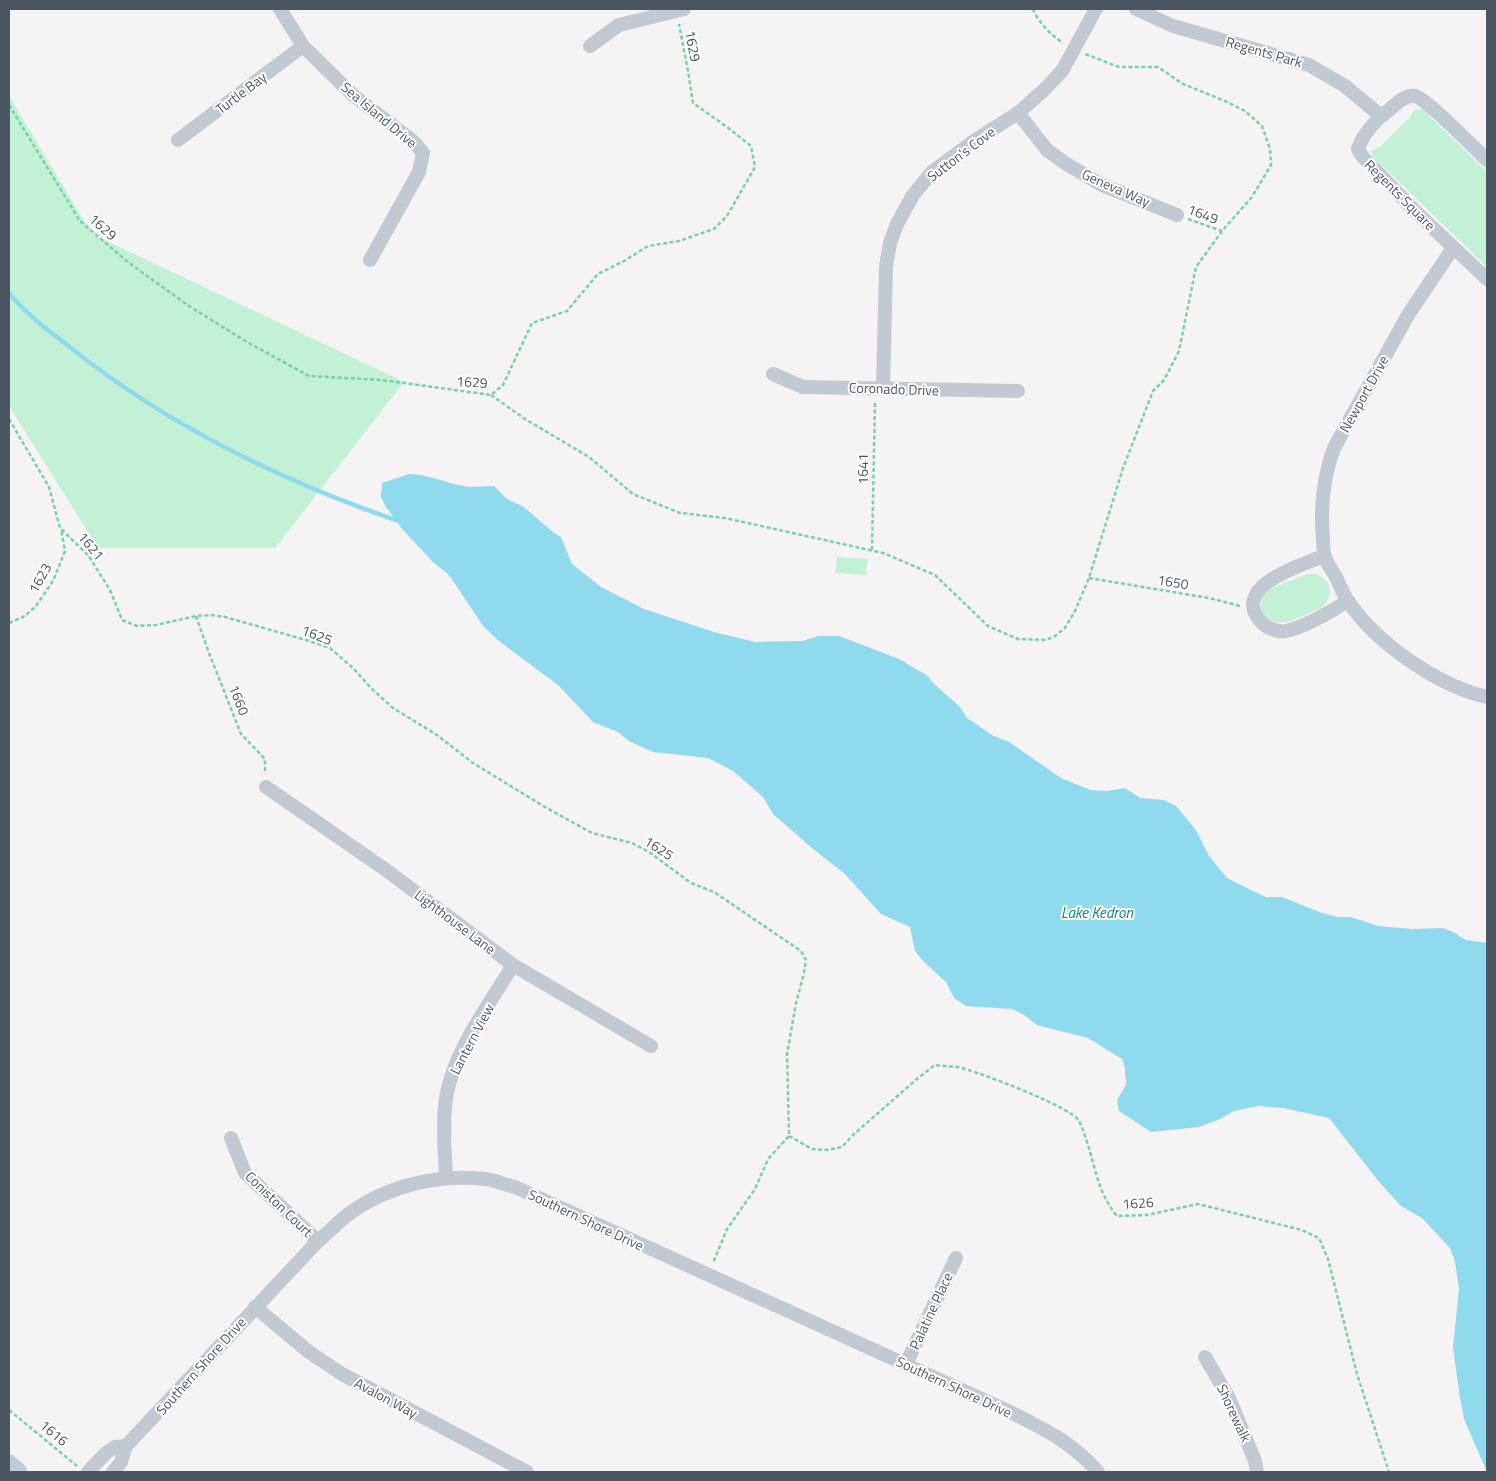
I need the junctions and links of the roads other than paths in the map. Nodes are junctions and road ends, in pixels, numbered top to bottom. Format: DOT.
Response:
graph roads {
  1 [pos="280,9"];
  2 [pos="1096,9"];
  3 [pos="1136,9"];
  4 [pos="680,10"];
  5 [pos="303,46"];
  6 [pos="590,46"];
  7 [pos="1018,113"];
  8 [pos="1381,116"];
  9 [pos="178,140"];
  10 [pos="1487,160"];
  11 [pos="1177,215"];
  12 [pos="1453,248"];
  13 [pos="370,260"];
  14 [pos="1487,279"];
  15 [pos="773,374"];
  16 [pos="879,388"];
  17 [pos="1018,391"];
  18 [pos="1324,556"];
  19 [pos="1348,601"];
  20 [pos="1487,697"];
  21 [pos="266,787"];
  22 [pos="513,965"];
  23 [pos="652,1046"];
  24 [pos="231,1138"];
  25 [pos="446,1178"];
  26 [pos="318,1241"];
  27 [pos="956,1258"];
  28 [pos="254,1307"];
  29 [pos="1205,1357"];
  30 [pos="906,1364"];
  31 [pos="126,1446"];
  32 [pos="9,1464"];
  33 [pos="84,1470"];
  34 [pos="18,1472"];
  35 [pos="113,1472"];
  36 [pos="527,1472"];
  37 [pos="1098,1472"];
  38 [pos="1257,1472"];
  1 -- 5 [label="street, Sea Island Drive"];
  2 -- 7 [label="street, Sutton's Cove"];
  3 -- 8 [label="street, Regents Park"];
  4 -- 6 [label="street"];
  5 -- 9 [label="street, Turtle Bay"];
  5 -- 13 [label="street, Sea Island Drive"];
  7 -- 11 [label="street, Geneva Way"];
  7 -- 16 [label="street, Sutton's Cove"];
  8 -- 10 [label="street, Regents Square"];
  8 -- 12 [label="street, Regents Square"];
  12 -- 14 [label="street, Regents Square"];
  12 -- 18 [label="street, Newport Drive"];
  15 -- 16 [label="street, Coronado Drive"];
  16 -- 17 [label="street, Coronado Drive"];
  18 -- 19 [label="street, Newport Drive"];
  18 -- 19 [label="street"];
  19 -- 20 [label="street, Newport Drive"];
  21 -- 22 [label="street, Lighthouse Lane"];
  22 -- 23 [label="street, Lighthouse Lane"];
  22 -- 25 [label="street, Lantern View"];
  24 -- 26 [label="street, Coniston Court"];
  25 -- 26 [label="street, Southern Shore Drive"];
  25 -- 30 [label="street, Southern Shore Drive"];
  26 -- 28 [label="street, Southern Shore Drive"];
  27 -- 30 [label="street, Palatine Place"];
  28 -- 31 [label="street, Southern Shore Drive"];
  28 -- 36 [label="street, Avalon Way"];
  29 -- 38 [label="street, Shorewalk"];
  30 -- 37 [label="street, Southern Shore Drive"];
  31 -- 33 [label="street, Southern Shore Drive"];
  31 -- 35 [label="street, Southern Shore Drive"];
  32 -- 34 [label="street"];
}
